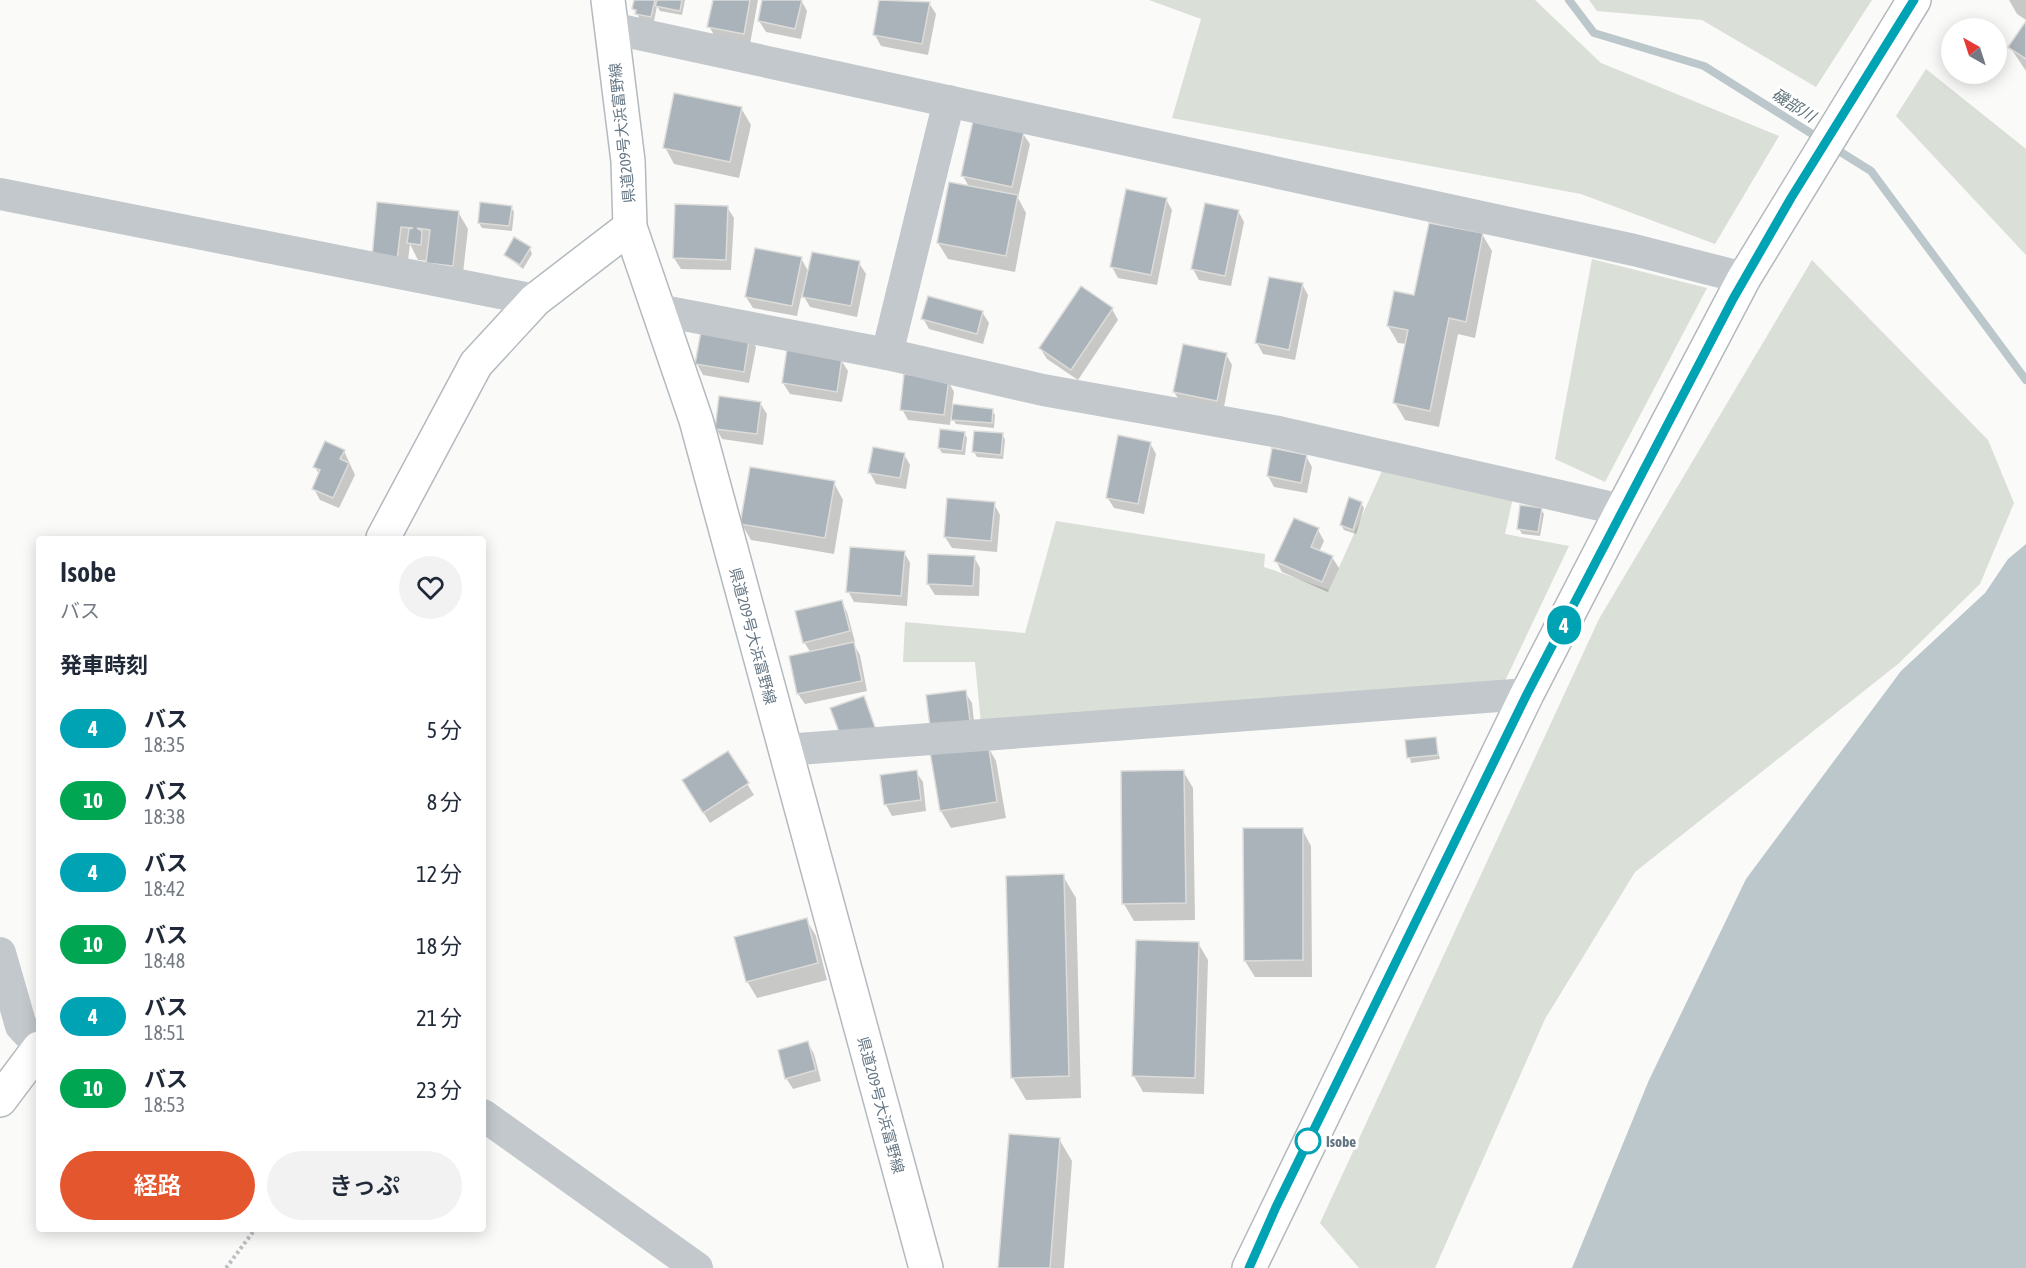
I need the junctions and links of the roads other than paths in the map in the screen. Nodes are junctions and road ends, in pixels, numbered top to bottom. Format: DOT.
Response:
graph roads {
  1 [pos="1914,0"];
  2 [pos="610,14"];
  3 [pos="949,101"];
  4 [pos="0,194"];
  5 [pos="630,227"];
  6 [pos="1744,278"];
  7 [pos="535,300"];
  8 [pos="658,310"];
  9 [pos="887,354"];
  10 [pos="1622,510"];
  11 [pos="384,536"];
  12 [pos="1527,694"];
  13 [pos="784,750"];
  14 [pos="0,953"];
  15 [pos="36,1043"];
  16 [pos="36,1050"];
  17 [pos="0,1100"];
  18 [pos="486,1116"];
  19 [pos="697,1268"];
  20 [pos="926,1268"];
  21 [pos="1249,1268"];
  1 -- 6 [label="main road"];
  2 -- 3 [label="street"];
  2 -- 5 [label="main road, 県道209号大浜富野線"];
  3 -- 6 [label="street"];
  3 -- 9 [label="street"];
  4 -- 7 [label="street"];
  5 -- 7 [label="main road"];
  5 -- 8 [label="main road, 県道209号大浜富野線"];
  6 -- 10 [label="main road"];
  7 -- 11 [label="main road"];
  8 -- 9 [label="street"];
  8 -- 13 [label="main road, 県道209号大浜富野線"];
  9 -- 10 [label="street"];
  10 -- 12 [label="main road"];
  12 -- 13 [label="street"];
  12 -- 21 [label="main road"];
  13 -- 20 [label="main road, 県道209号大浜富野線"];
  14 -- 15 [label="street"];
  16 -- 17 [label="main road"];
  18 -- 19 [label="street"];
}
